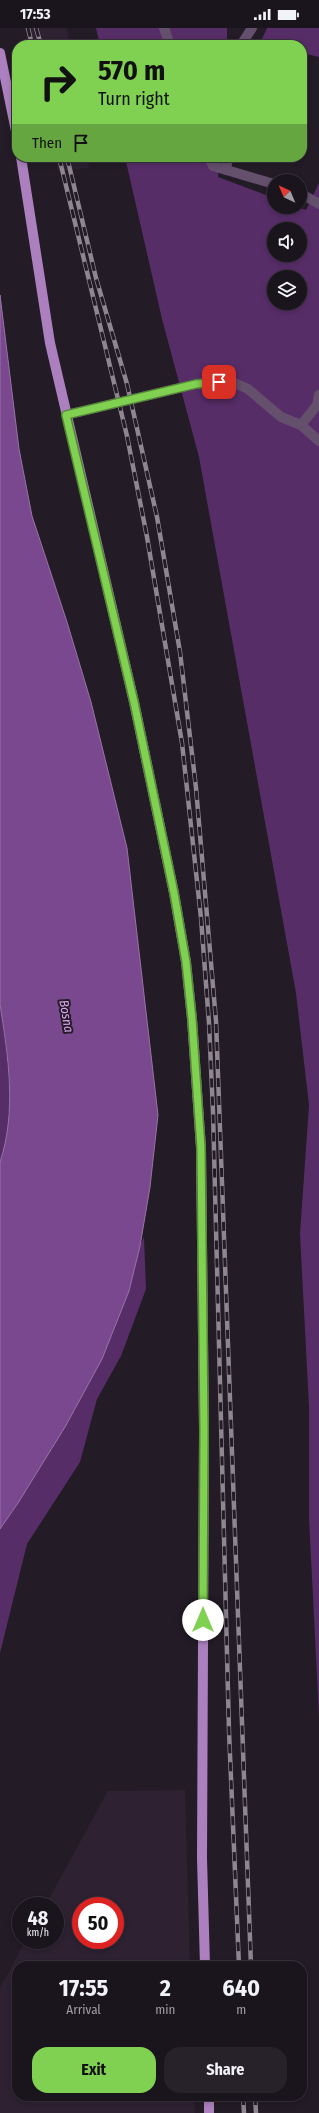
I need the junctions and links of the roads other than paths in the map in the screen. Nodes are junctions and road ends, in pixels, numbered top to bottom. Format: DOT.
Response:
graph roads {
  1 [pos="164,28"];
  2 [pos="252,28"];
  3 [pos="168,40"];
  4 [pos="244,40"];
  5 [pos="0,53"];
  6 [pos="12,112"];
  7 [pos="22,162"];
  8 [pos="211,162"];
  9 [pos="227,162"];
  10 [pos="226,170"];
  11 [pos="267,182"];
  12 [pos="307,196"];
  13 [pos="319,204"];
  14 [pos="319,395"];
  15 [pos="66,415"];
  16 [pos="301,425"];
  17 [pos="319,441"];
  18 [pos="205,1961"];
  19 [pos="209,2101"];
  20 [pos="209,2113"];
  1 -- 3 [label="street"];
  2 -- 4 [label="street"];
  5 -- 6 [label="main road"];
  7 -- 15 [label="main road"];
  8 -- 10 [label="street"];
  9 -- 10 [label="street"];
  10 -- 11 [label="street"];
  12 -- 13 [label="street"];
  14 -- 16 [label="street"];
  15 -- 16 [label="street"];
  15 -- 18 [label="main road"];
  16 -- 17 [label="street"];
  19 -- 20 [label="main road"];
}
